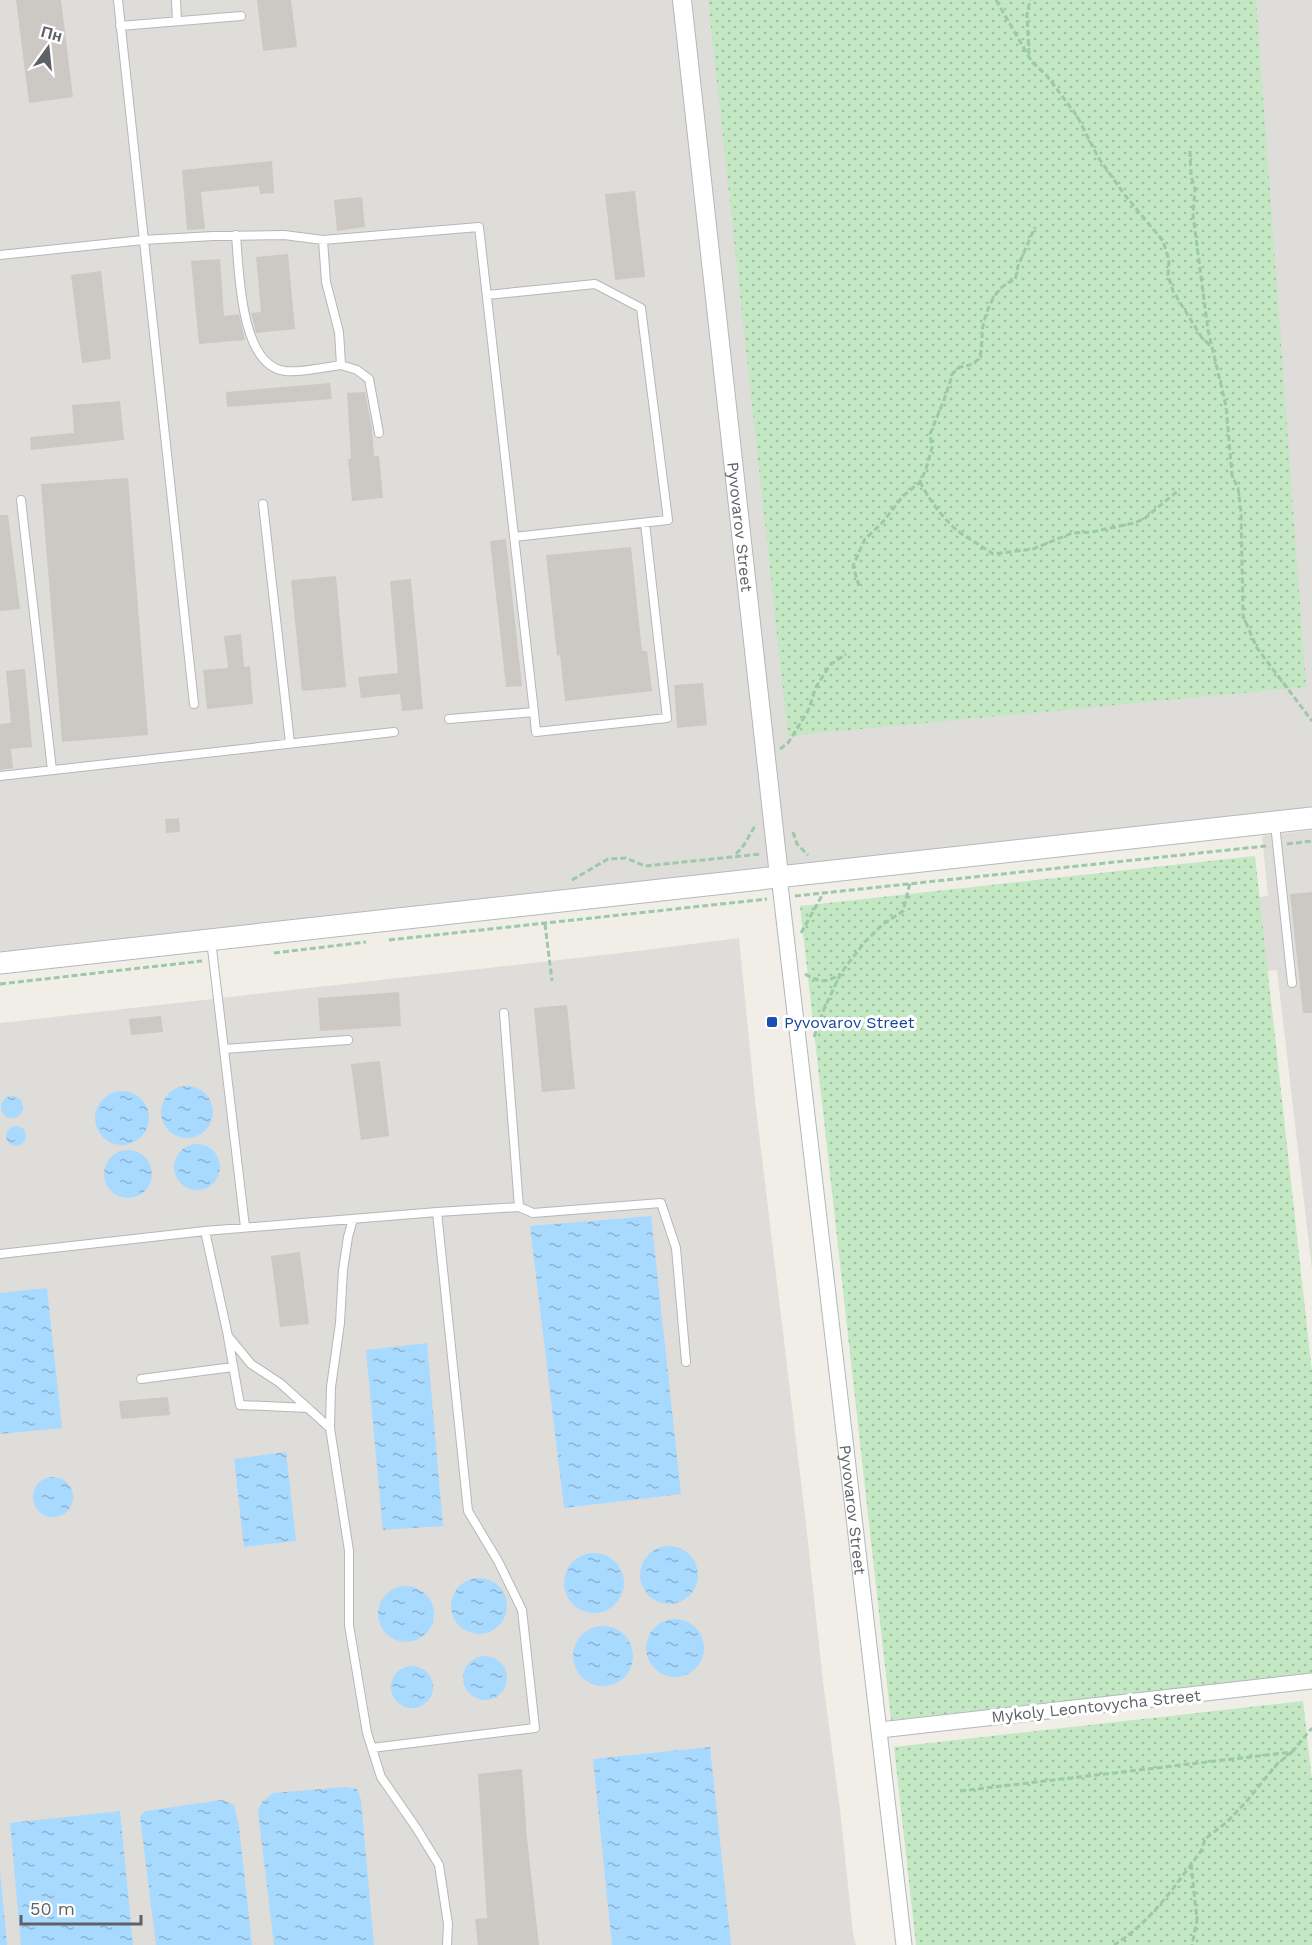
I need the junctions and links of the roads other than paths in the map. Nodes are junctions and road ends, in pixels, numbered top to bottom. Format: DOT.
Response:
graph roads {
  1 [pos="117,0"];
  2 [pos="176,0"];
  3 [pos="682,0"];
  4 [pos="242,16"];
  5 [pos="177,21"];
  6 [pos="120,26"];
  7 [pos="236,235"];
  8 [pos="143,240"];
  9 [pos="323,240"];
  10 [pos="0,255"];
  11 [pos="487,295"];
  12 [pos="341,365"];
  13 [pos="380,433"];
  14 [pos="21,500"];
  15 [pos="263,504"];
  16 [pos="645,523"];
  17 [pos="514,537"];
  18 [pos="194,704"];
  19 [pos="534,712"];
  20 [pos="449,719"];
  21 [pos="394,732"];
  22 [pos="290,743"];
  23 [pos="52,770"];
  24 [pos="0,776"];
  25 [pos="1312,818"];
  26 [pos="1275,822"];
  27 [pos="779,876"];
  28 [pos="212,949"];
  29 [pos="0,963"];
  30 [pos="1292,983"];
  31 [pos="504,1012"];
  32 [pos="348,1040"];
  33 [pos="224,1049"];
  34 [pos="519,1207"];
  35 [pos="437,1212"];
  36 [pos="353,1219"];
  37 [pos="245,1227"];
  38 [pos="206,1231"];
  39 [pos="0,1254"];
  40 [pos="228,1336"];
  41 [pos="686,1362"];
  42 [pos="233,1367"];
  43 [pos="141,1379"];
  44 [pos="308,1408"];
  45 [pos="330,1428"];
  46 [pos="1312,1681"];
  47 [pos="880,1730"];
  48 [pos="372,1748"];
  49 [pos="447,1945"];
  50 [pos="904,1945"];
  1 -- 6 [label="lane"];
  2 -- 5 [label="lane"];
  3 -- 27 [label="street, Pyvovarov Street"];
  4 -- 5 [label="lane"];
  5 -- 6 [label="lane"];
  6 -- 8 [label="lane"];
  7 -- 8 [label="lane"];
  7 -- 9 [label="lane"];
  7 -- 12 [label="lane"];
  8 -- 10 [label="lane"];
  8 -- 18 [label="lane"];
  9 -- 11 [label="lane"];
  9 -- 12 [label="lane"];
  11 -- 16 [label="lane"];
  11 -- 17 [label="lane"];
  12 -- 13 [label="lane"];
  14 -- 23 [label="lane"];
  15 -- 22 [label="lane"];
  16 -- 17 [label="lane"];
  16 -- 19 [label="lane"];
  17 -- 19 [label="lane"];
  19 -- 20 [label="lane"];
  21 -- 22 [label="lane"];
  22 -- 23 [label="lane"];
  23 -- 24 [label="lane"];
  25 -- 26 [label="main road"];
  26 -- 27 [label="main road"];
  26 -- 30 [label="lane"];
  27 -- 28 [label="main road"];
  27 -- 47 [label="street, Pyvovarov Street"];
  28 -- 29 [label="main road"];
  28 -- 33 [label="lane"];
  31 -- 34 [label="lane"];
  32 -- 33 [label="lane"];
  33 -- 37 [label="lane"];
  34 -- 35 [label="lane"];
  34 -- 41 [label="lane"];
  35 -- 36 [label="lane"];
  35 -- 48 [label="lane"];
  36 -- 37 [label="lane"];
  36 -- 45 [label="lane"];
  37 -- 38 [label="lane"];
  38 -- 39 [label="lane"];
  38 -- 40 [label="lane"];
  40 -- 42 [label="lane"];
  40 -- 44 [label="lane"];
  42 -- 43 [label="lane"];
  42 -- 44 [label="lane"];
  44 -- 45 [label="lane"];
  45 -- 48 [label="lane"];
  46 -- 47 [label="street, Mykoly Leontovycha Street"];
  47 -- 50 [label="street, Pyvovarov Street"];
  48 -- 49 [label="lane"];
}
